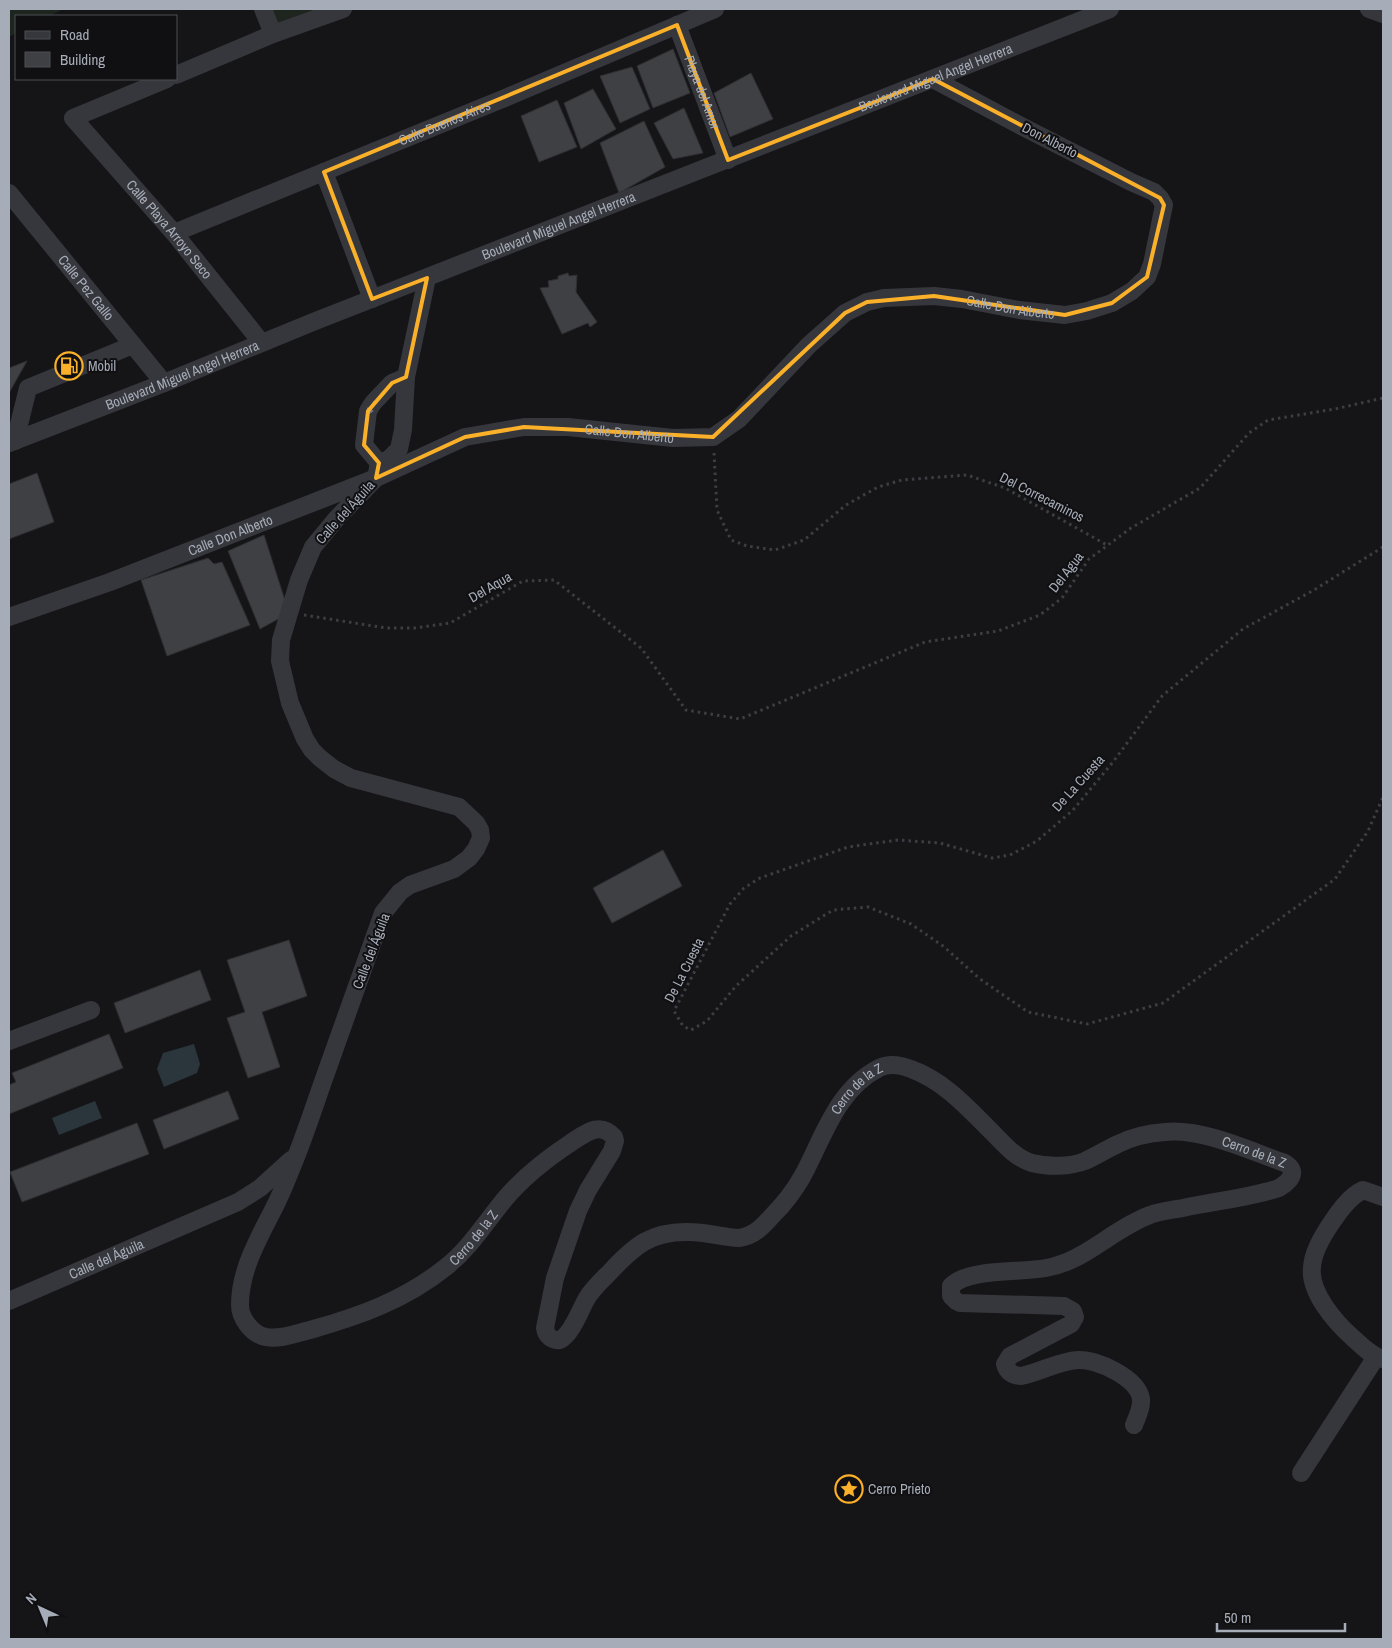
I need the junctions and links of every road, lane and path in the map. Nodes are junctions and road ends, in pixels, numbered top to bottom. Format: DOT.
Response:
graph roads {
  1 [pos="263,9"];
  2 [pos="343,9"];
  3 [pos="714,9"];
  4 [pos="1110,9"];
  5 [pos="1369,9"];
  6 [pos="1383,14"];
  7 [pos="677,25"];
  8 [pos="273,34"];
  9 [pos="178,74"];
  10 [pos="933,79"];
  11 [pos="165,80"];
  12 [pos="728,160"];
  13 [pos="324,172"];
  14 [pos="9,193"];
  15 [pos="1164,205"];
  16 [pos="174,232"];
  17 [pos="427,278"];
  18 [pos="372,299"];
  19 [pos="261,342"];
  20 [pos="133,345"];
  21 [pos="406,377"];
  22 [pos="164,383"];
  23 [pos="1383,398"];
  24 [pos="713,437"];
  25 [pos="12,442"];
  26 [pos="378,470"];
  27 [pos="1108,545"];
  28 [pos="1383,548"];
  29 [pos="289,613"];
  30 [pos="9,618"];
  31 [pos="740,719"];
  32 [pos="1383,797"];
  33 [pos="91,1010"];
  34 [pos="9,1041"];
  35 [pos="297,1154"];
  36 [pos="1383,1197"];
  37 [pos="9,1300"];
  38 [pos="1379,1358"];
  39 [pos="1134,1425"];
  40 [pos="1301,1473"];
  1 -- 8 [label="street"];
  2 -- 8 [label="street"];
  3 -- 7 [label="street, Calle Buenos Aires"];
  4 -- 10 [label="street, Boulevard Miguel Angel Herrera"];
  5 -- 6 [label="street"];
  7 -- 12 [label="street, Playa del Amor"];
  7 -- 13 [label="street, Calle Buenos Aires"];
  8 -- 9 [label="street"];
  10 -- 12 [label="street, Boulevard Miguel Angel Herrera"];
  10 -- 15 [label="street, Don Alberto"];
  11 -- 16 [label="street, Calle Playa Arroyo Seco"];
  12 -- 17 [label="street, Boulevard Miguel Angel Herrera"];
  13 -- 16 [label="street, Calle Buenos Aires"];
  13 -- 18 [label="street"];
  14 -- 20 [label="street, Calle Pez Gallo"];
  15 -- 24 [label="street, Calle Don Alberto"];
  16 -- 19 [label="street, Calle Playa Arroyo Seco"];
  17 -- 18 [label="street, Boulevard Miguel Angel Herrera"];
  17 -- 21 [label="street, Calle del Águila"];
  18 -- 19 [label="street, Boulevard Miguel Angel Herrera"];
  19 -- 22 [label="street, Boulevard Miguel Angel Herrera"];
  20 -- 22 [label="street, Calle Pez Gallo"];
  20 -- 25 [label="street"];
  21 -- 26 [label="street, Calle del Águila"];
  21 -- 26 [label="street, Calle del Águila, one-way"];
  22 -- 25 [label="street, Boulevard Miguel Angel Herrera"];
  23 -- 27 [label="path, Del Agua"];
  24 -- 26 [label="street, Calle Don Alberto"];
  24 -- 27 [label="path, Del Correcaminos"];
  26 -- 29 [label="street, Calle del Águila"];
  26 -- 30 [label="street, Calle Don Alberto"];
  27 -- 31 [label="path, Del Agua"];
  28 -- 32 [label="path, De La Cuesta"];
  29 -- 31 [label="path, Del Aqua"];
  29 -- 35 [label="street, Calle del Águila"];
  33 -- 34 [label="street"];
  35 -- 37 [label="street, Calle del Águila"];
  35 -- 39 [label="street, Cerro de la Z"];
  36 -- 38 [label="street"];
  38 -- 40 [label="street"];
}
